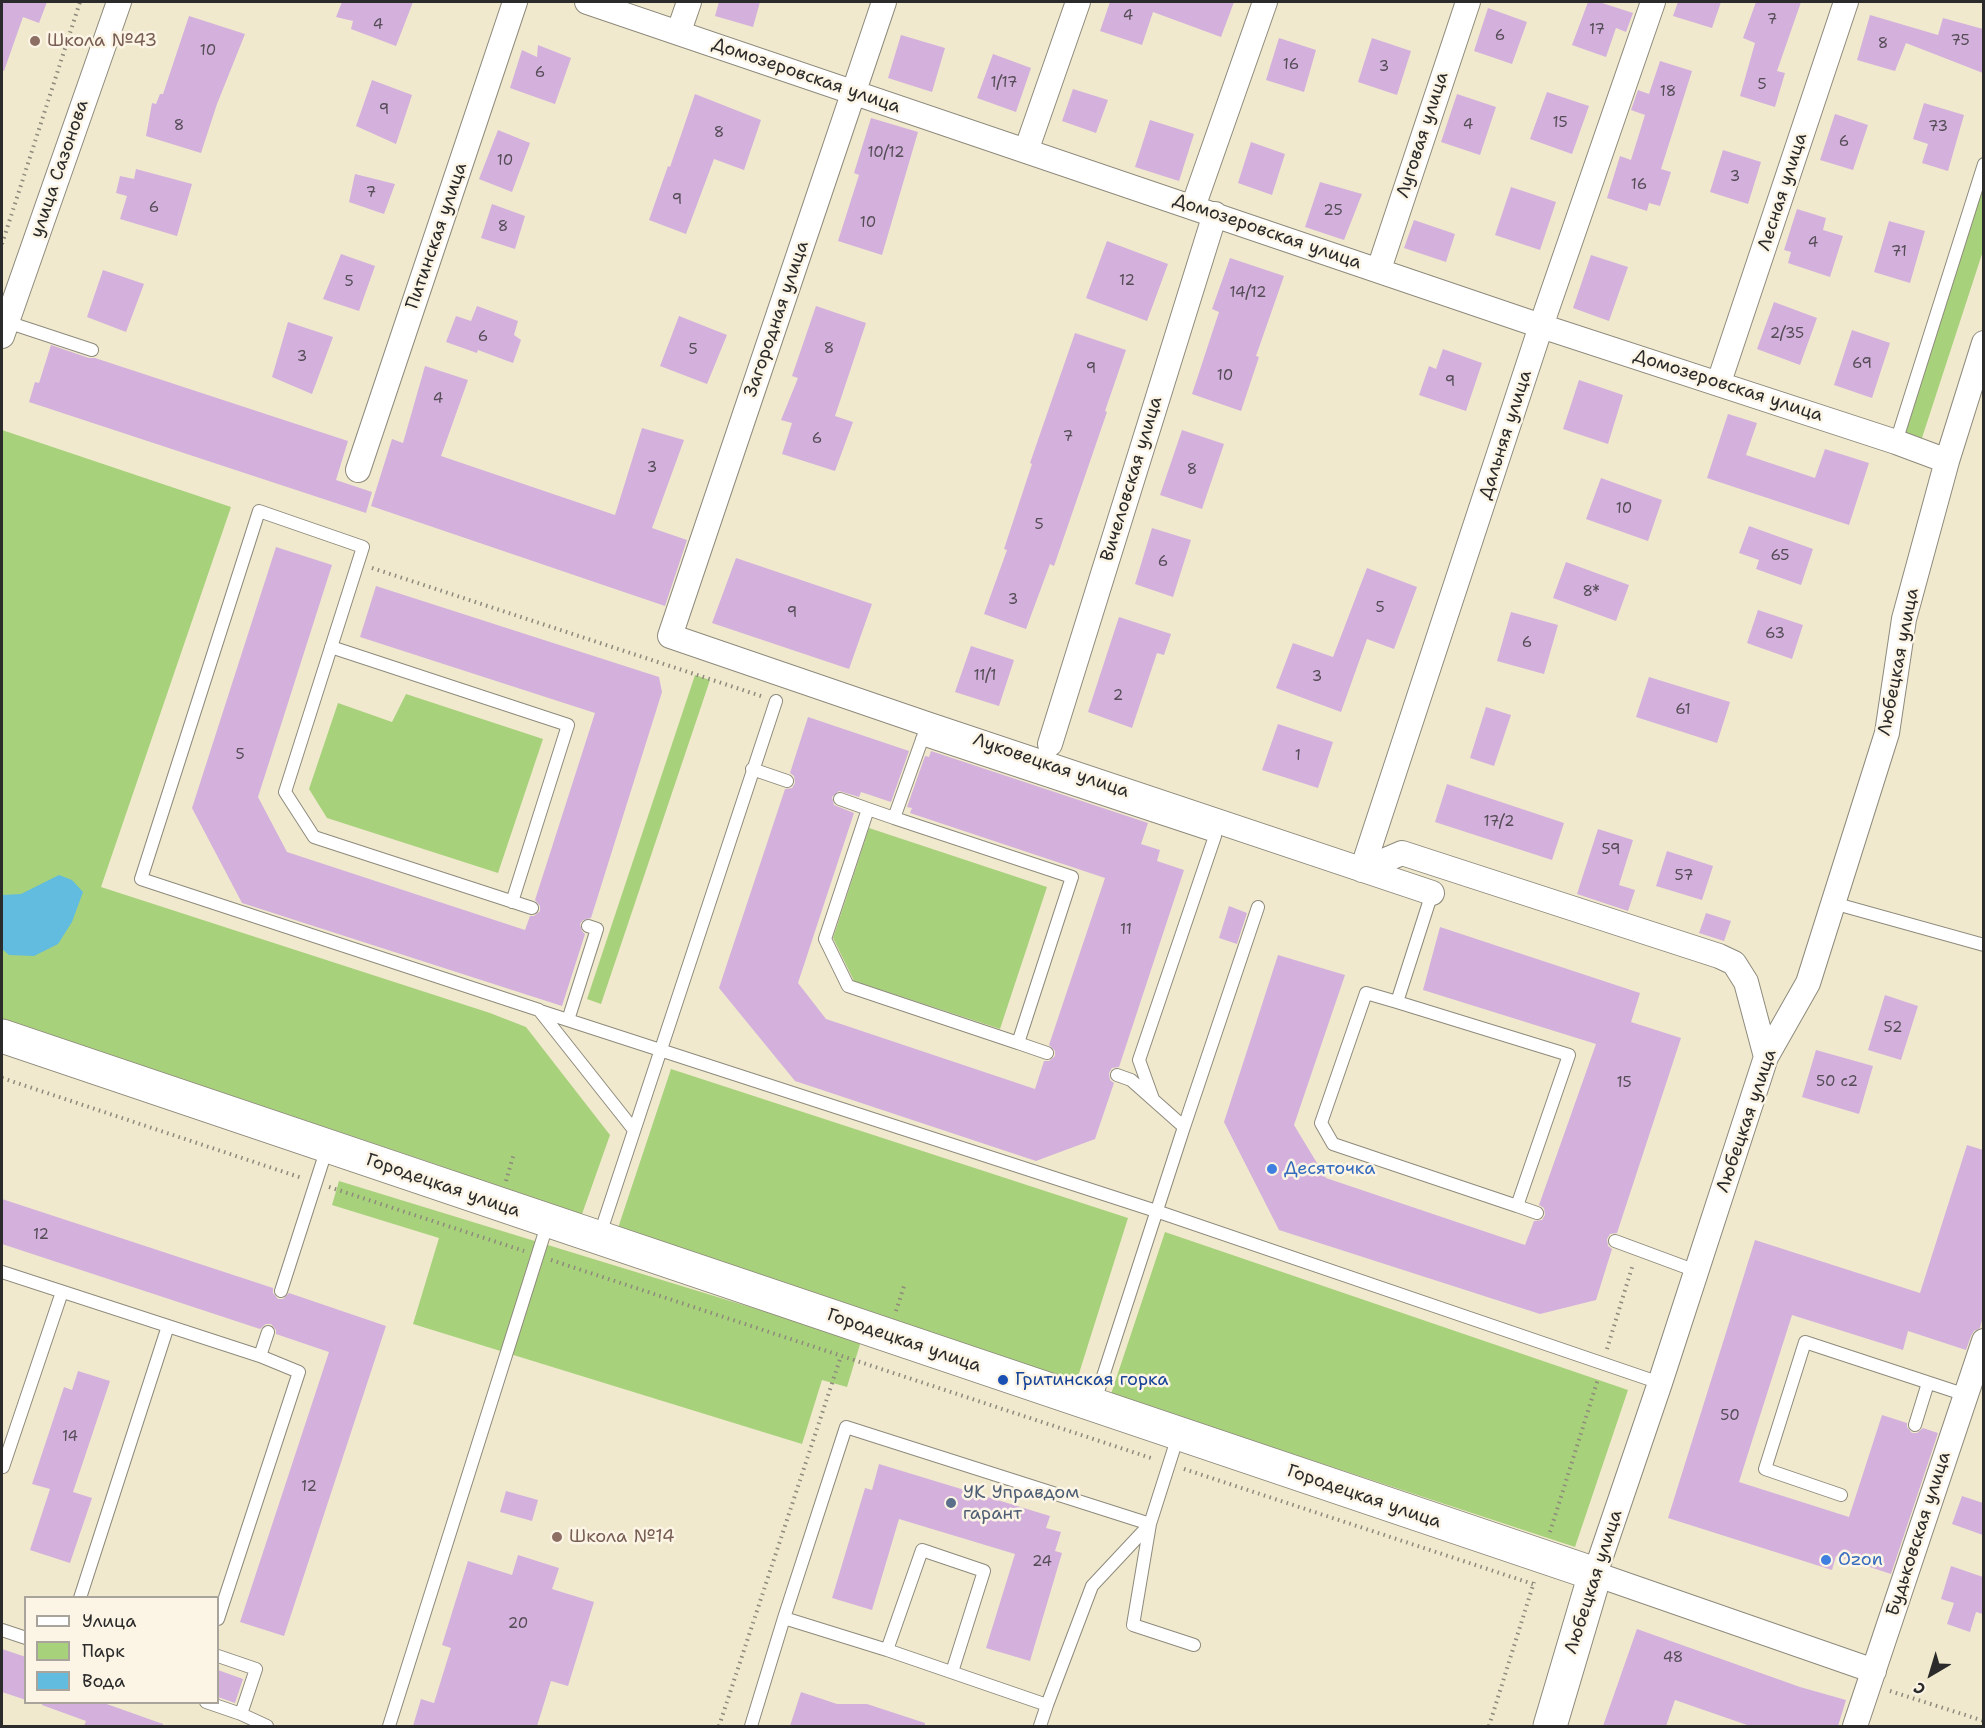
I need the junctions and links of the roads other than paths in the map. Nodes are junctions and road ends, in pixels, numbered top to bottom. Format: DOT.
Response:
graph roads {
  1 [pos="119,2"];
  2 [pos="515,2"];
  3 [pos="587,2"];
  4 [pos="689,2"];
  5 [pos="884,2"];
  6 [pos="1078,2"];
  7 [pos="1265,2"];
  8 [pos="1468,2"];
  9 [pos="1653,2"];
  10 [pos="1846,2"];
  11 [pos="679,31"];
  12 [pos="852,92"];
  13 [pos="1026,151"];
  14 [pos="1983,164"];
  15 [pos="1204,210"];
  16 [pos="1379,269"];
  17 [pos="1541,326"];
  18 [pos="4,329"];
  19 [pos="1983,343"];
  20 [pos="92,350"];
  21 [pos="1719,382"];
  22 [pos="1896,442"];
  23 [pos="1947,461"];
  24 [pos="358,470"];
  25 [pos="670,636"];
  26 [pos="332,647"];
  27 [pos="776,701"];
  28 [pos="925,732"];
  29 [pos="1050,744"];
  30 [pos="753,769"];
  31 [pos="787,781"];
  32 [pos="840,799"];
  33 [pos="868,809"];
  34 [pos="894,818"];
  35 [pos="1362,870"];
  36 [pos="1432,893"];
  37 [pos="512,902"];
  38 [pos="1833,903"];
  39 [pos="1258,907"];
  40 [pos="532,908"];
  41 [pos="588,926"];
  42 [pos="1983,945"];
  43 [pos="1397,1002"];
  44 [pos="539,1010"];
  45 [pos="568,1020"];
  46 [pos="2,1036"];
  47 [pos="1018,1043"];
  48 [pos="661,1050"];
  49 [pos="1047,1053"];
  50 [pos="1766,1057"];
  51 [pos="1117,1075"];
  52 [pos="1153,1100"];
  53 [pos="1184,1127"];
  54 [pos="634,1130"];
  55 [pos="327,1146"];
  56 [pos="1517,1206"];
  57 [pos="1156,1211"];
  58 [pos="1537,1213"];
  59 [pos="549,1221"];
  60 [pos="598,1238"];
  61 [pos="1615,1241"];
  62 [pos="1696,1271"];
  63 [pos="2,1272"];
  64 [pos="281,1291"];
  65 [pos="62,1292"];
  66 [pos="168,1326"];
  67 [pos="268,1332"];
  68 [pos="1983,1345"];
  69 [pos="261,1356"];
  70 [pos="1660,1383"];
  71 [pos="1928,1383"];
  72 [pos="1966,1395"];
  73 [pos="1094,1406"];
  74 [pos="1915,1425"];
  75 [pos="1174,1449"];
  76 [pos="3,1467"];
  77 [pos="1841,1495"];
  78 [pos="1150,1524"];
  79 [pos="1595,1574"];
  80 [pos="81,1596"];
  81 [pos="219,1616"];
  82 [pos="784,1618"];
  83 [pos="2,1630"];
  84 [pos="24,1637"];
  85 [pos="1194,1645"];
  86 [pos="887,1650"];
  87 [pos="219,1656"];
  88 [pos="952,1672"];
  89 [pos="1872,1678"];
  90 [pos="212,1704"];
  91 [pos="1047,1705"];
  92 [pos="240,1714"];
  93 [pos="267,1726"];
  94 [pos="389,1726"];
  95 [pos="751,1726"];
  96 [pos="1040,1726"];
  97 [pos="1550,1726"];
  98 [pos="1855,1726"];
  1 -- 18 [label="street, улица Сазонова"];
  2 -- 24 [label="street, Питинская улица"];
  3 -- 11 [label="street, Домозеровская улица"];
  4 -- 11 [label="street"];
  5 -- 12 [label="street, Загородная улица"];
  6 -- 13 [label="street"];
  7 -- 15 [label="street, Вичеловская улица"];
  8 -- 16 [label="street, Луговая улица"];
  9 -- 17 [label="street, Дальняя улица"];
  10 -- 21 [label="street, Лесная улица"];
  11 -- 12 [label="street, Домозеровская улица"];
  12 -- 13 [label="street, Домозеровская улица"];
  12 -- 25 [label="street, Загородная улица"];
  13 -- 15 [label="street, Домозеровская улица"];
  14 -- 22 [label="lane"];
  15 -- 16 [label="street, Домозеровская улица"];
  15 -- 29 [label="street, Вичеловская улица"];
  16 -- 17 [label="street, Домозеровская улица"];
  17 -- 21 [label="street, Домозеровская улица"];
  17 -- 35 [label="street, Дальняя улица"];
  18 -- 20 [label="lane"];
  19 -- 23 [label="street, Любецкая улица"];
  21 -- 22 [label="street, Домозеровская улица"];
  22 -- 23 [label="street, Домозеровская улица"];
  23 -- 38 [label="street, Любецкая улица"];
  25 -- 28 [label="street, Луковецкая улица"];
  26 -- 37 [label="lane"];
  26 -- 37 [label="lane"];
  26 -- 44 [label="lane"];
  27 -- 30 [label="lane"];
  28 -- 34 [label="lane"];
  28 -- 35 [label="street, Луковецкая улица"];
  28 -- 52 [label="lane"];
  30 -- 31 [label="lane"];
  30 -- 48 [label="lane"];
  32 -- 33 [label="lane"];
  33 -- 34 [label="lane"];
  33 -- 47 [label="lane"];
  34 -- 47 [label="lane"];
  35 -- 36 [label="street, Луковецкая улица"];
  35 -- 50 [label="street"];
  36 -- 43 [label="lane"];
  37 -- 40 [label="lane"];
  38 -- 42 [label="lane"];
  38 -- 50 [label="street, Любецкая улица"];
  39 -- 53 [label="lane"];
  41 -- 45 [label="lane"];
  43 -- 56 [label="lane"];
  43 -- 56 [label="lane"];
  44 -- 45 [label="lane"];
  44 -- 54 [label="lane"];
  45 -- 48 [label="lane"];
  46 -- 55 [label="street, Городецкая улица"];
  47 -- 49 [label="lane"];
  48 -- 54 [label="lane"];
  48 -- 57 [label="lane"];
  50 -- 62 [label="street, Любецкая улица"];
  51 -- 52 [label="lane"];
  52 -- 53 [label="lane"];
  53 -- 57 [label="lane"];
  54 -- 60 [label="lane"];
  55 -- 59 [label="street, Городецкая улица"];
  55 -- 64 [label="lane"];
  56 -- 58 [label="lane"];
  57 -- 70 [label="lane"];
  57 -- 73 [label="lane"];
  59 -- 60 [label="street, Городецкая улица"];
  59 -- 94 [label="lane"];
  60 -- 73 [label="street, Городецкая улица"];
  61 -- 62 [label="lane"];
  62 -- 70 [label="street, Любецкая улица"];
  63 -- 65 [label="lane"];
  65 -- 66 [label="lane"];
  65 -- 76 [label="lane"];
  66 -- 69 [label="lane"];
  66 -- 80 [label="lane"];
  67 -- 69 [label="lane"];
  68 -- 72 [label="street, Будьковская улица"];
  69 -- 81 [label="lane"];
  70 -- 79 [label="street, Любецкая улица"];
  71 -- 72 [label="lane"];
  71 -- 74 [label="lane"];
  71 -- 77 [label="lane"];
  72 -- 89 [label="street, Будьковская улица"];
  73 -- 75 [label="street, Городецкая улица"];
  75 -- 78 [label="lane"];
  75 -- 79 [label="street, Городецкая улица"];
  78 -- 82 [label="lane"];
  78 -- 85 [label="lane"];
  78 -- 91 [label="lane"];
  79 -- 89 [label="street, Городецкая улица"];
  79 -- 97 [label="street, Любецкая улица"];
  82 -- 86 [label="lane"];
  82 -- 95 [label="lane"];
  83 -- 84 [label="lane"];
  86 -- 88 [label="lane"];
  86 -- 88 [label="lane"];
  87 -- 92 [label="lane"];
  88 -- 91 [label="lane"];
  89 -- 98 [label="street, Будьковская улица"];
  90 -- 92 [label="lane"];
  91 -- 96 [label="lane"];
  92 -- 93 [label="lane"];
}
